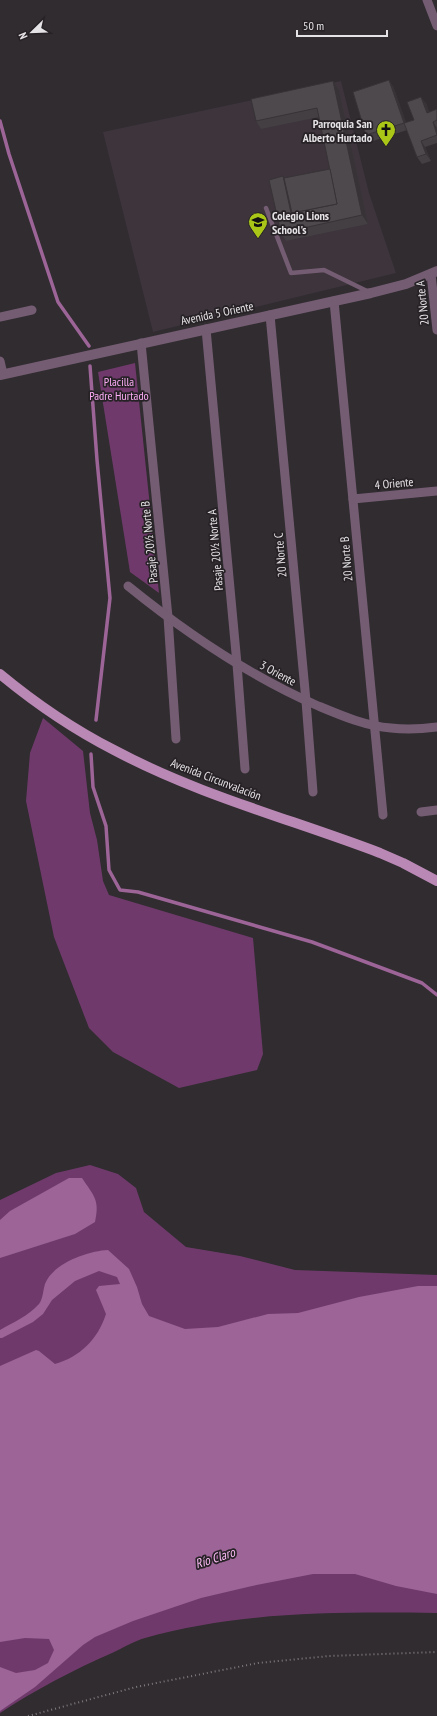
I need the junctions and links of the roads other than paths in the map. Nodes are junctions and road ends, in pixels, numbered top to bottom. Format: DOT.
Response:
graph roads {
  1 [pos="427,0"];
  2 [pos="437,26"];
  3 [pos="266,208"];
  4 [pos="434,273"];
  5 [pos="371,293"];
  6 [pos="334,301"];
  7 [pos="32,310"];
  8 [pos="270,315"];
  9 [pos="0,317"];
  10 [pos="206,329"];
  11 [pos="437,330"];
  12 [pos="141,343"];
  13 [pos="0,361"];
  14 [pos="1,374"];
  15 [pos="437,491"];
  16 [pos="353,499"];
  17 [pos="128,586"];
  18 [pos="168,617"];
  19 [pos="237,664"];
  20 [pos="0,674"];
  21 [pos="306,701"];
  22 [pos="374,725"];
  23 [pos="437,727"];
  24 [pos="176,739"];
  25 [pos="245,769"];
  26 [pos="313,792"];
  27 [pos="437,810"];
  28 [pos="421,812"];
  29 [pos="383,815"];
  30 [pos="437,881"];
  1 -- 2 [label="street"];
  3 -- 5 [label="lane"];
  4 -- 5 [label="street, Avenida 5 Oriente"];
  4 -- 11 [label="street, 20 Norte A"];
  5 -- 6 [label="street, Avenida 5 Oriente"];
  6 -- 8 [label="street, Avenida 5 Oriente"];
  6 -- 16 [label="street, 20 Norte B"];
  7 -- 9 [label="street"];
  8 -- 10 [label="street, Avenida 5 Oriente"];
  8 -- 21 [label="street, 20 Norte C"];
  10 -- 12 [label="street, Avenida 5 Oriente"];
  10 -- 19 [label="street, Pasaje 20½ Norte A"];
  12 -- 14 [label="street, Avenida 5 Oriente"];
  12 -- 18 [label="street, Pasaje 20½ Norte B"];
  13 -- 14 [label="street"];
  15 -- 16 [label="street, 4 Oriente"];
  16 -- 22 [label="street, 20 Norte B"];
  17 -- 18 [label="street, 3 Oriente"];
  18 -- 19 [label="street, 3 Oriente"];
  18 -- 24 [label="street, Pasaje 20½ Norte B"];
  19 -- 21 [label="street, 3 Oriente"];
  19 -- 25 [label="street, Pasaje 20½ Norte A"];
  20 -- 30 [label="main road, Avenida Circunvalación"];
  21 -- 22 [label="street, 3 Oriente"];
  21 -- 26 [label="street, 20 Norte C"];
  22 -- 23 [label="street, 3 Oriente"];
  22 -- 29 [label="street, 20 Norte B"];
  27 -- 28 [label="street"];
}
